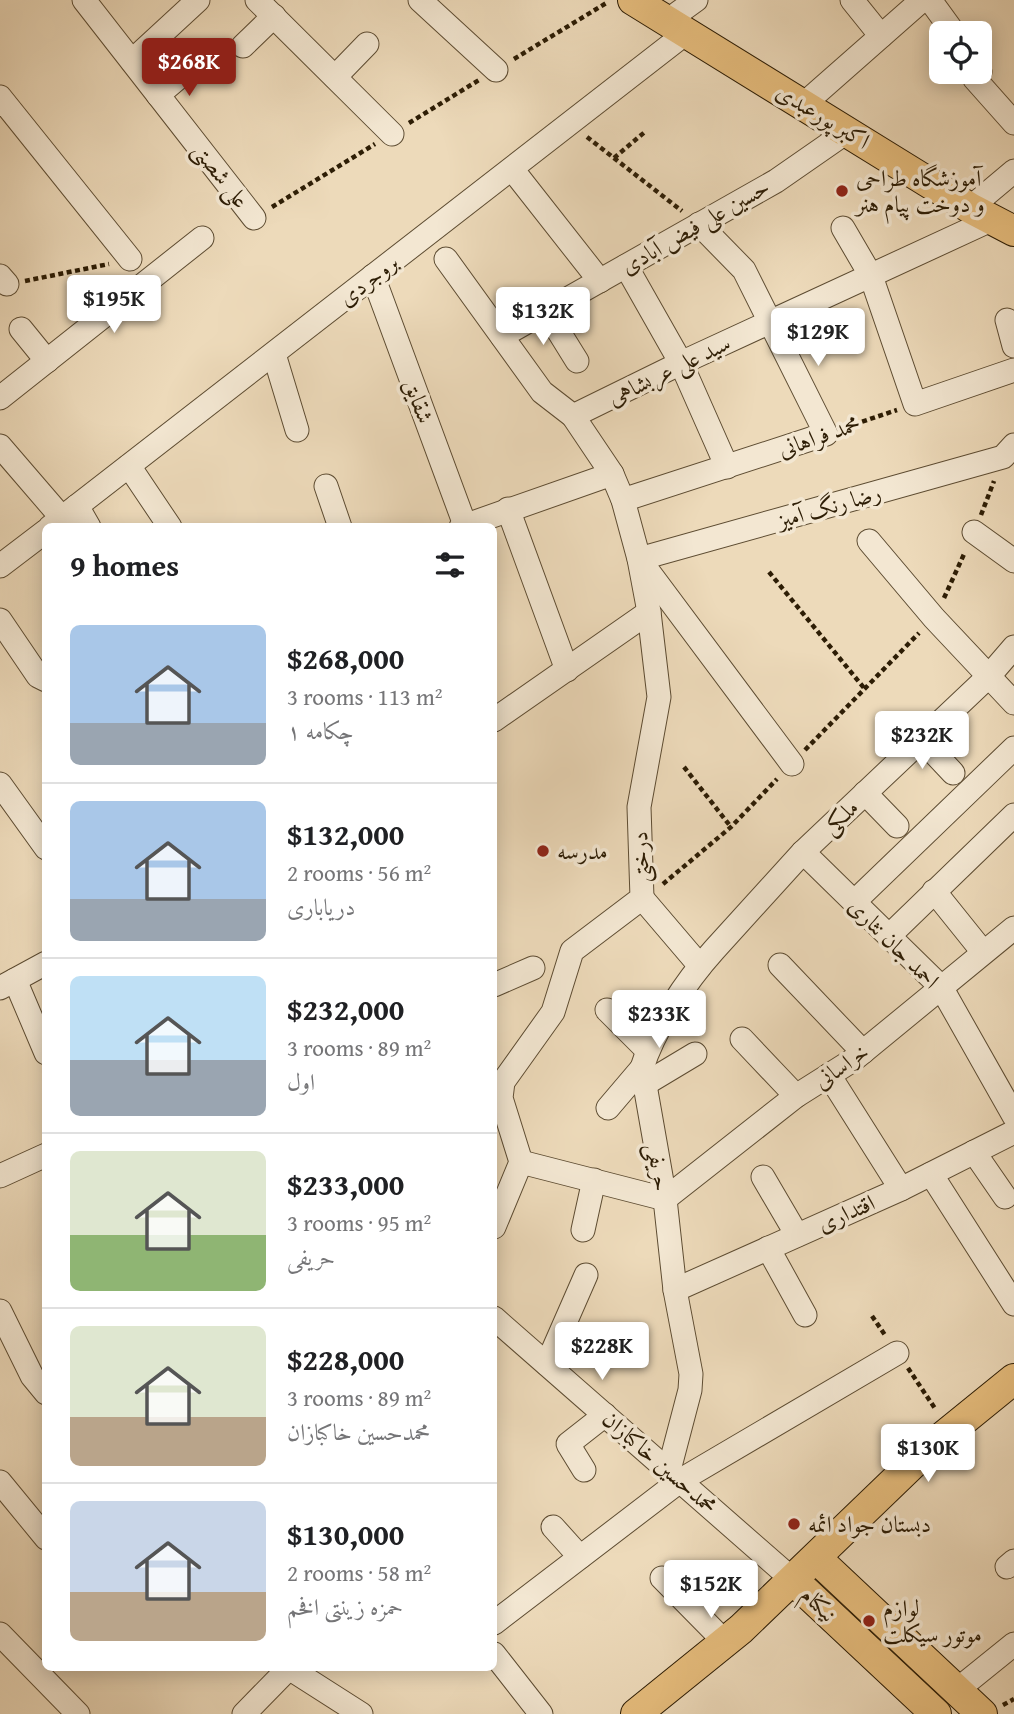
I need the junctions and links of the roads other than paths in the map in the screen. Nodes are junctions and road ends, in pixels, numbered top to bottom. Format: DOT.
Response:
graph roads {
  1 [pos="84,0"];
  2 [pos="198,0"];
  3 [pos="257,0"];
  4 [pos="420,0"];
  5 [pos="633,0"];
  6 [pos="696,0"];
  7 [pos="852,0"];
  8 [pos="922,0"];
  9 [pos="930,0"];
  10 [pos="274,16"];
  11 [pos="945,21"];
  12 [pos="677,27"];
  13 [pos="881,36"];
  14 [pos="367,44"];
  15 [pos="243,46"];
  16 [pos="132,61"];
  17 [pos="191,67"];
  18 [pos="496,70"];
  19 [pos="335,77"];
  20 [pos="979,84"];
  21 [pos="158,95"];
  22 [pos="0,97"];
  23 [pos="804,104"];
  24 [pos="1014,123"];
  25 [pos="848,131"];
  26 [pos="392,134"];
  27 [pos="512,169"];
  28 [pos="1014,171"];
  29 [pos="254,218"];
  30 [pos="992,219"];
  31 [pos="699,224"];
  32 [pos="843,228"];
  33 [pos="202,237"];
  34 [pos="130,259"];
  35 [pos="446,259"];
  36 [pos="626,266"];
  37 [pos="373,276"];
  38 [pos="871,276"];
  39 [pos="600,281"];
  40 [pos="546,311"];
  41 [pos="1007,320"];
  42 [pos="772,321"];
  43 [pos="21,329"];
  44 [pos="502,336"];
  45 [pos="1014,346"];
  46 [pos="274,354"];
  47 [pos="577,360"];
  48 [pos="47,361"];
  49 [pos="681,363"];
  50 [pos="1014,370"];
  51 [pos="0,398"];
  52 [pos="573,416"];
  53 [pos="297,430"];
  54 [pos="1014,445"];
  55 [pos="0,446"];
  56 [pos="129,466"];
  57 [pos="727,467"];
  58 [pos="612,474"];
  59 [pos="326,486"];
  60 [pos="623,500"];
  61 [pos="508,509"];
  62 [pos="59,520"];
  63 [pos="167,523"];
  64 [pos="339,523"];
  65 [pos="462,523"];
  66 [pos="471,523"];
  67 [pos="974,532"];
  68 [pos="42,533"];
  69 [pos="869,541"];
  70 [pos="639,559"];
  71 [pos="1014,561"];
  72 [pos="0,566"];
  73 [pos="649,612"];
  74 [pos="0,620"];
  75 [pos="1014,647"];
  76 [pos="566,670"];
  77 [pos="989,676"];
  78 [pos="42,678"];
  79 [pos="1014,703"];
  80 [pos="497,718"];
  81 [pos="922,740"];
  82 [pos="1014,748"];
  83 [pos="792,764"];
  84 [pos="953,773"];
  85 [pos="0,784"];
  86 [pos="865,793"];
  87 [pos="897,826"];
  88 [pos="1010,827"];
  89 [pos="42,842"];
  90 [pos="803,852"];
  91 [pos="934,891"];
  92 [pos="642,898"];
  93 [pos="854,902"];
  94 [pos="1014,928"];
  95 [pos="888,936"];
  96 [pos="983,953"];
  97 [pos="42,965"];
  98 [pos="780,965"];
  99 [pos="700,966"];
  100 [pos="533,968"];
  101 [pos="8,984"];
  102 [pos="497,984"];
  103 [pos="941,987"];
  104 [pos="607,1010"];
  105 [pos="742,1040"];
  106 [pos="42,1046"];
  107 [pos="863,1052"];
  108 [pos="695,1054"];
  109 [pos="645,1068"];
  110 [pos="829,1075"];
  111 [pos="796,1096"];
  112 [pos="608,1108"];
  113 [pos="1014,1116"];
  114 [pos="1014,1132"];
  115 [pos="974,1152"];
  116 [pos="42,1157"];
  117 [pos="521,1162"];
  118 [pos="931,1174"];
  119 [pos="0,1176"];
  120 [pos="763,1177"];
  121 [pos="594,1180"];
  122 [pos="901,1189"];
  123 [pos="1005,1196"];
  124 [pos="665,1199"];
  125 [pos="497,1220"];
  126 [pos="583,1230"];
  127 [pos="797,1235"];
  128 [pos="768,1248"];
  129 [pos="586,1275"];
  130 [pos="675,1290"];
  131 [pos="1014,1304"];
  132 [pos="0,1311"];
  133 [pos="804,1315"];
  134 [pos="497,1321"];
  135 [pos="897,1353"];
  136 [pos="547,1364"];
  137 [pos="41,1378"];
  138 [pos="1012,1387"];
  139 [pos="606,1415"];
  140 [pos="584,1470"];
  141 [pos="675,1475"];
  142 [pos="0,1482"];
  143 [pos="553,1527"];
  144 [pos="42,1533"];
  145 [pos="580,1557"];
  146 [pos="816,1558"];
  147 [pos="662,1578"];
  148 [pos="793,1580"];
  149 [pos="497,1621"];
  150 [pos="0,1634"];
  151 [pos="724,1641"];
  152 [pos="1014,1644"];
  153 [pos="497,1658"];
  154 [pos="286,1671"];
  155 [pos="294,1671"];
  156 [pos="957,1690"];
  157 [pos="665,1704"];
  158 [pos="925,1711"];
  159 [pos="78,1714"];
  160 [pos="244,1714"];
  161 [pos="361,1714"];
  162 [pos="541,1714"];
  163 [pos="636,1714"];
  164 [pos="982,1714"];
  1 -- 16 [label="street, علی شصتی"];
  2 -- 16 [label="street"];
  3 -- 10 [label="street"];
  4 -- 18 [label="street"];
  5 -- 12 [label="main road, اکبر پورعبدی"];
  6 -- 12 [label="street, بروجردی"];
  7 -- 13 [label="street"];
  8 -- 13 [label="street"];
  9 -- 11 [label="street"];
  10 -- 15 [label="street"];
  10 -- 19 [label="street"];
  12 -- 23 [label="main road, اکبر پورعبدی"];
  12 -- 27 [label="street, بروجردی"];
  13 -- 23 [label="street"];
  14 -- 19 [label="street"];
  16 -- 21 [label="street, علی شصتی"];
  17 -- 21 [label="street"];
  19 -- 26 [label="street"];
  20 -- 24 [label="street"];
  21 -- 29 [label="street, علی شصتی"];
  22 -- 34 [label="street"];
  23 -- 25 [label="main road, اکبر پورعبدی"];
  25 -- 30 [label="main road, اکبر پورعبدی"];
  25 -- 31 [label="street, حسین علی فیض آبادی"];
  27 -- 37 [label="street, بروجردی"];
  27 -- 39 [label="street"];
  28 -- 30 [label="street, سید علی عربشاهی"];
  30 -- 38 [label="street, سید علی عربشاهی"];
  31 -- 36 [label="street, حسین علی فیض آبادی"];
  31 -- 42 [label="street"];
  32 -- 38 [label="street"];
  33 -- 48 [label="street"];
  35 -- 44 [label="street, درختی"];
  36 -- 39 [label="street, حسین علی فیض آبادی"];
  36 -- 49 [label="street"];
  37 -- 46 [label="street, بروجردی"];
  37 -- 65 [label="street, شقایق"];
  38 -- 42 [label="street, سید علی عربشاهی"];
  38 -- 50 [label="street"];
  39 -- 40 [label="street, حسین علی فیض آبادی"];
  40 -- 44 [label="street, حسین علی فیض آبادی"];
  40 -- 47 [label="street"];
  41 -- 45 [label="street"];
  42 -- 49 [label="street, سید علی عربشاهی"];
  42 -- 57 [label="street, محمد فراهانی"];
  43 -- 48 [label="street"];
  44 -- 52 [label="street, درختی"];
  46 -- 53 [label="street"];
  46 -- 56 [label="street, بروجردی"];
  48 -- 51 [label="street"];
  49 -- 52 [label="street, سید علی عربشاهی"];
  49 -- 57 [label="street"];
  52 -- 58 [label="street, درختی"];
  54 -- 70 [label="street, رضا رنگ آمیز"];
  55 -- 62 [label="street"];
  56 -- 62 [label="street, بروجردی"];
  56 -- 63 [label="street"];
  57 -- 60 [label="street, محمد فراهانی"];
  58 -- 60 [label="street, درختی"];
  58 -- 61 [label="street"];
  59 -- 64 [label="street"];
  60 -- 70 [label="street, درختی"];
  61 -- 66 [label="street"];
  61 -- 76 [label="street"];
  67 -- 71 [label="street"];
  68 -- 72 [label="street, بروجردی"];
  69 -- 77 [label="street"];
  70 -- 73 [label="street, درختی"];
  70 -- 83 [label="street"];
  73 -- 76 [label="street"];
  73 -- 92 [label="street, درختی"];
  74 -- 78 [label="street"];
  75 -- 77 [label="street, ملکی"];
  76 -- 80 [label="street"];
  77 -- 79 [label="street"];
  77 -- 81 [label="street, ملکی"];
  81 -- 84 [label="street"];
  81 -- 86 [label="street, ملکی"];
  82 -- 93 [label="street"];
  85 -- 89 [label="street"];
  86 -- 87 [label="street"];
  86 -- 90 [label="street, ملکی"];
  88 -- 91 [label="street"];
  90 -- 93 [label="street, احمد جان نثاری"];
  90 -- 99 [label="street, ملکی"];
  91 -- 95 [label="street"];
  91 -- 96 [label="street"];
  92 -- 99 [label="street"];
  92 -- 117 [label="street, درختی"];
  93 -- 95 [label="street, احمد جان نثاری"];
  94 -- 96 [label="street, خراسانی"];
  95 -- 103 [label="street, احمد جان نثاری"];
  96 -- 103 [label="street, خراسانی"];
  97 -- 101 [label="street"];
  98 -- 107 [label="street"];
  99 -- 109 [label="street"];
  100 -- 102 [label="street"];
  101 -- 106 [label="street"];
  103 -- 107 [label="street, خراسانی"];
  103 -- 113 [label="street, احمد جان نثاری"];
  104 -- 109 [label="street"];
  105 -- 111 [label="street"];
  107 -- 110 [label="street, خراسانی"];
  108 -- 109 [label="street"];
  109 -- 112 [label="street"];
  109 -- 124 [label="street, حریفی"];
  110 -- 111 [label="street, خراسانی"];
  110 -- 122 [label="street"];
  111 -- 124 [label="street, خراسانی"];
  114 -- 115 [label="street, اقتداری"];
  115 -- 118 [label="street, اقتداری"];
  115 -- 123 [label="street"];
  116 -- 119 [label="street"];
  117 -- 121 [label="street"];
  117 -- 125 [label="street"];
  118 -- 122 [label="street, اقتداری"];
  118 -- 131 [label="street"];
  120 -- 127 [label="street"];
  121 -- 124 [label="street"];
  121 -- 126 [label="street"];
  122 -- 127 [label="street, اقتداری"];
  124 -- 130 [label="street, حریفی"];
  127 -- 128 [label="street, اقتداری"];
  128 -- 130 [label="street, اقتداری"];
  128 -- 133 [label="street"];
  129 -- 136 [label="street"];
  130 -- 141 [label="street, حریفی"];
  132 -- 137 [label="street"];
  134 -- 136 [label="street, محمدحسین خاکبازان"];
  135 -- 141 [label="street"];
  136 -- 139 [label="street, محمدحسین خاکبازان"];
  138 -- 146 [label="main road"];
  139 -- 140 [label="street"];
  139 -- 141 [label="street, محمدحسین خاکبازان"];
  141 -- 145 [label="street"];
  141 -- 148 [label="street, محمدحسین خاکبازان"];
  142 -- 144 [label="street"];
  143 -- 145 [label="street"];
  145 -- 149 [label="street"];
  146 -- 148 [label="main road"];
  146 -- 156 [label="main road, نیکنام"];
  147 -- 151 [label="street"];
  148 -- 151 [label="main road"];
  148 -- 158 [label="main road, نیکنام"];
  150 -- 159 [label="street"];
  151 -- 157 [label="main road"];
  152 -- 156 [label="street"];
  153 -- 162 [label="street"];
  154 -- 160 [label="street"];
  155 -- 161 [label="street"];
  156 -- 164 [label="main road, نیکنام"];
  157 -- 163 [label="main road"];
}
